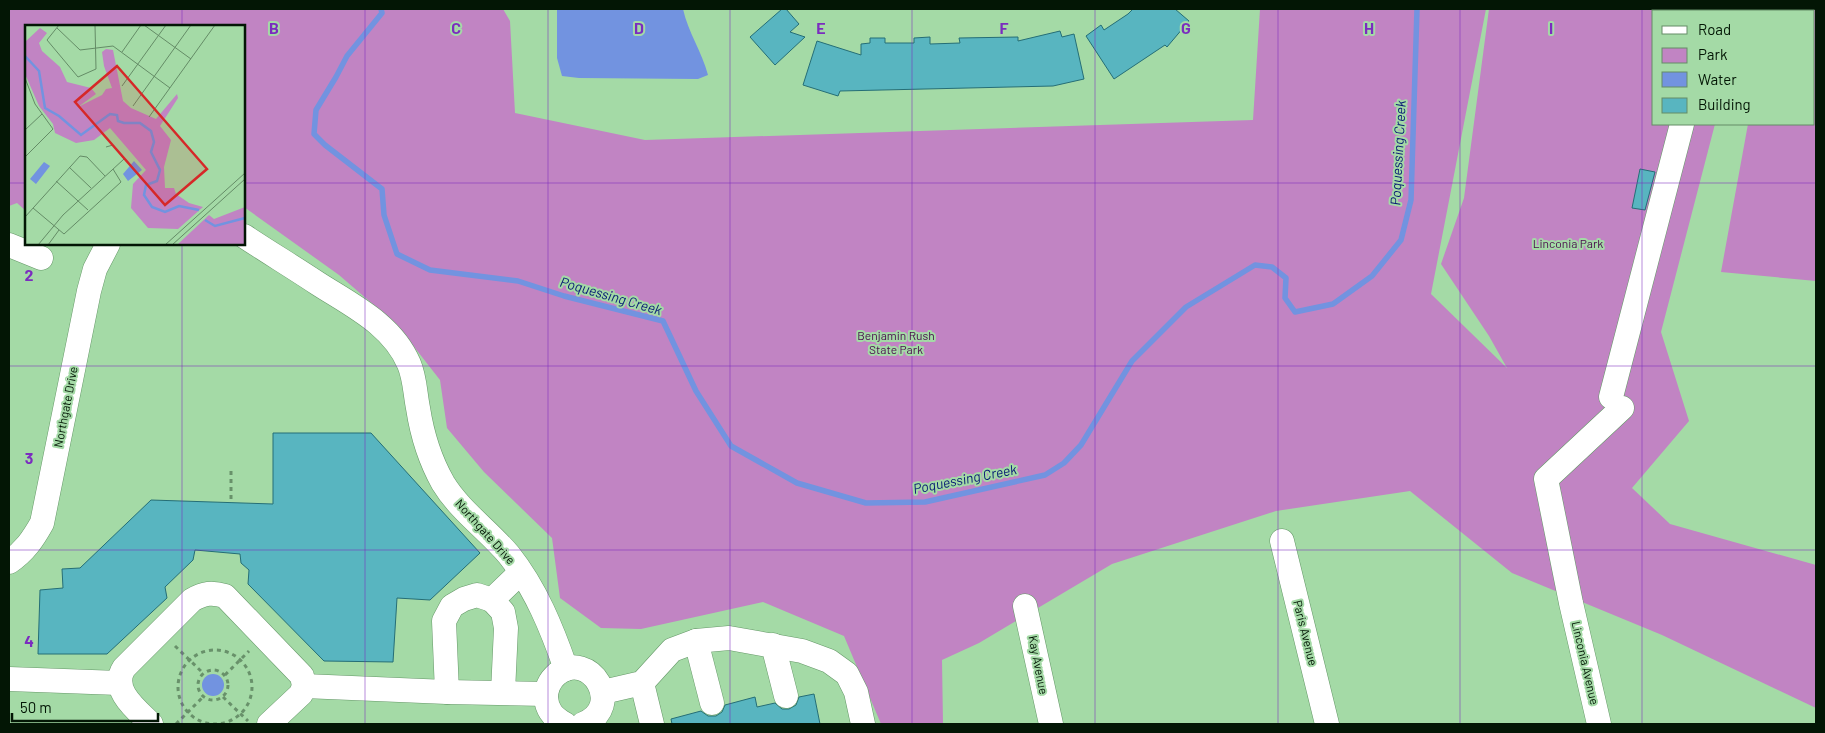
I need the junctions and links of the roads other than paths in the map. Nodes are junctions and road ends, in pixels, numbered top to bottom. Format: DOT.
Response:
graph roads {
  1 [pos="1682,125"];
  2 [pos="245,237"];
  3 [pos="9,245"];
  4 [pos="107,245"];
  5 [pos="41,258"];
  6 [pos="1282,541"];
  7 [pos="9,562"];
  8 [pos="520,573"];
  9 [pos="492,600"];
  10 [pos="1025,606"];
  11 [pos="696,641"];
  12 [pos="773,645"];
  13 [pos="566,669"];
  14 [pos="9,680"];
  15 [pos="119,683"];
  16 [pos="642,683"];
  17 [pos="304,686"];
  18 [pos="447,692"];
  19 [pos="503,692"];
  20 [pos="603,692"];
  21 [pos="546,694"];
  22 [pos="786,696"];
  23 [pos="712,703"];
  24 [pos="151,724"];
  25 [pos="269,724"];
  26 [pos="565,724"];
  27 [pos="583,724"];
  28 [pos="652,724"];
  29 [pos="863,724"];
  30 [pos="1051,724"];
  31 [pos="1327,724"];
  32 [pos="1599,724"];
  1 -- 32 [label="street, Linconia Avenue"];
  2 -- 8 [label="street, Northgate Drive"];
  3 -- 5 [label="street"];
  4 -- 7 [label="street, Northgate Drive"];
  6 -- 31 [label="street, Paris Avenue"];
  8 -- 9 [label="street"];
  8 -- 13 [label="street, Northgate Drive"];
  9 -- 18 [label="street"];
  9 -- 19 [label="street"];
  10 -- 30 [label="street, Kay Avenue"];
  11 -- 12 [label="street"];
  11 -- 16 [label="street"];
  11 -- 23 [label="street"];
  12 -- 22 [label="street"];
  12 -- 29 [label="street"];
  13 -- 20 [label="street"];
  13 -- 21 [label="street"];
  14 -- 15 [label="street"];
  15 -- 17 [label="street"];
  15 -- 24 [label="street"];
  16 -- 20 [label="street"];
  16 -- 28 [label="street"];
  17 -- 18 [label="street"];
  17 -- 25 [label="street"];
  18 -- 19 [label="street"];
  19 -- 21 [label="street"];
  20 -- 27 [label="street"];
  21 -- 26 [label="street"];
}
